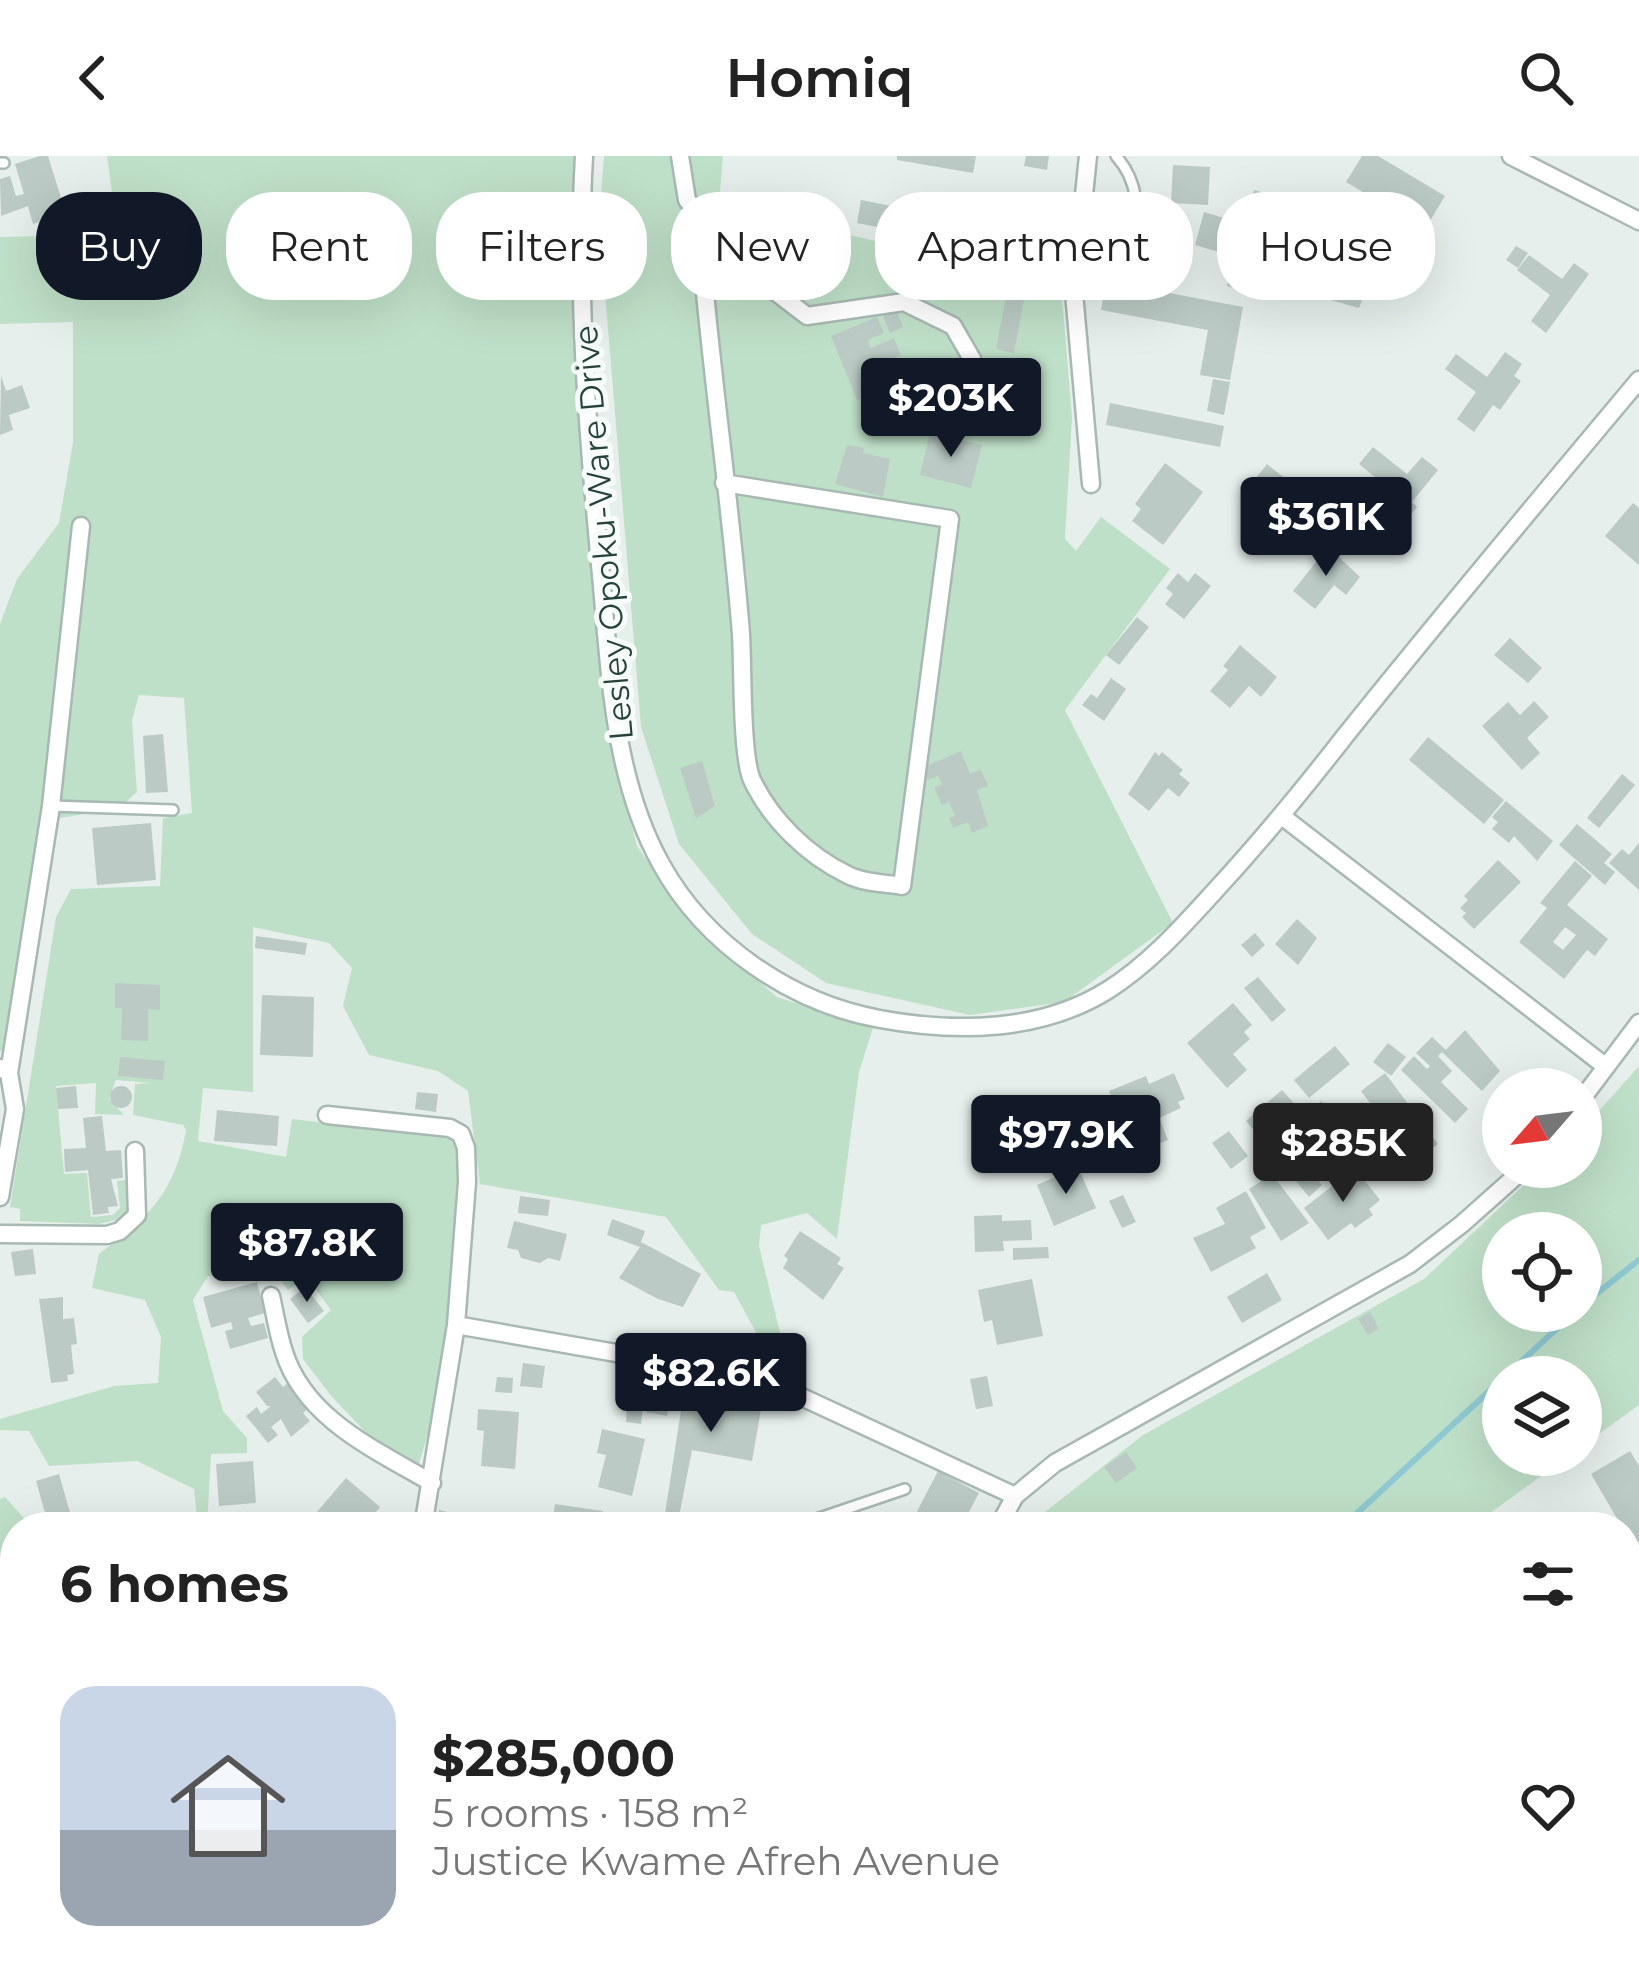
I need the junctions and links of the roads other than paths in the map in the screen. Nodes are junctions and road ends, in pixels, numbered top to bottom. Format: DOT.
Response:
graph roads {
  1 [pos="584,156"];
  2 [pos="680,156"];
  3 [pos="1088,156"];
  4 [pos="1116,156"];
  5 [pos="1511,156"];
  6 [pos="686,192"];
  7 [pos="1136,192"];
  8 [pos="1639,221"];
  9 [pos="706,300"];
  10 [pos="786,300"];
  11 [pos="1639,380"];
  12 [pos="956,427"];
  13 [pos="724,483"];
  14 [pos="1091,484"];
  15 [pos="80,526"];
  16 [pos="51,806"];
  17 [pos="173,810"];
  18 [pos="1282,817"];
  19 [pos="1639,1023"];
  20 [pos="1605,1066"];
  21 [pos="5,1070"];
  22 [pos="1602,1070"];
  23 [pos="327,1115"];
  24 [pos="135,1151"];
  25 [pos="1502,1188"];
  26 [pos="0,1197"];
  27 [pos="0,1234"];
  28 [pos="271,1296"];
  29 [pos="456,1325"];
  30 [pos="432,1484"];
  31 [pos="905,1489"];
  32 [pos="1015,1496"];
  33 [pos="425,1512"];
  34 [pos="837,1512"];
  35 [pos="1006,1512"];
  1 -- 18 [label="street, Lesley Opoku-Ware Drive"];
  2 -- 6 [label="street"];
  3 -- 14 [label="street"];
  4 -- 7 [label="lane"];
  5 -- 8 [label="street"];
  9 -- 13 [label="street"];
  10 -- 12 [label="street"];
  11 -- 18 [label="street, Lesley Opoku-Ware Drive"];
  13 -- 13 [label="street"];
  15 -- 16 [label="street"];
  16 -- 17 [label="lane"];
  16 -- 21 [label="street"];
  18 -- 20 [label="street"];
  19 -- 20 [label="street"];
  20 -- 22 [label="street"];
  21 -- 26 [label="street"];
  23 -- 29 [label="street"];
  24 -- 27 [label="street"];
  25 -- 32 [label="street"];
  28 -- 30 [label="street"];
  29 -- 30 [label="street"];
  29 -- 32 [label="street"];
  30 -- 33 [label="street"];
  31 -- 34 [label="lane"];
  32 -- 35 [label="street"];
}
